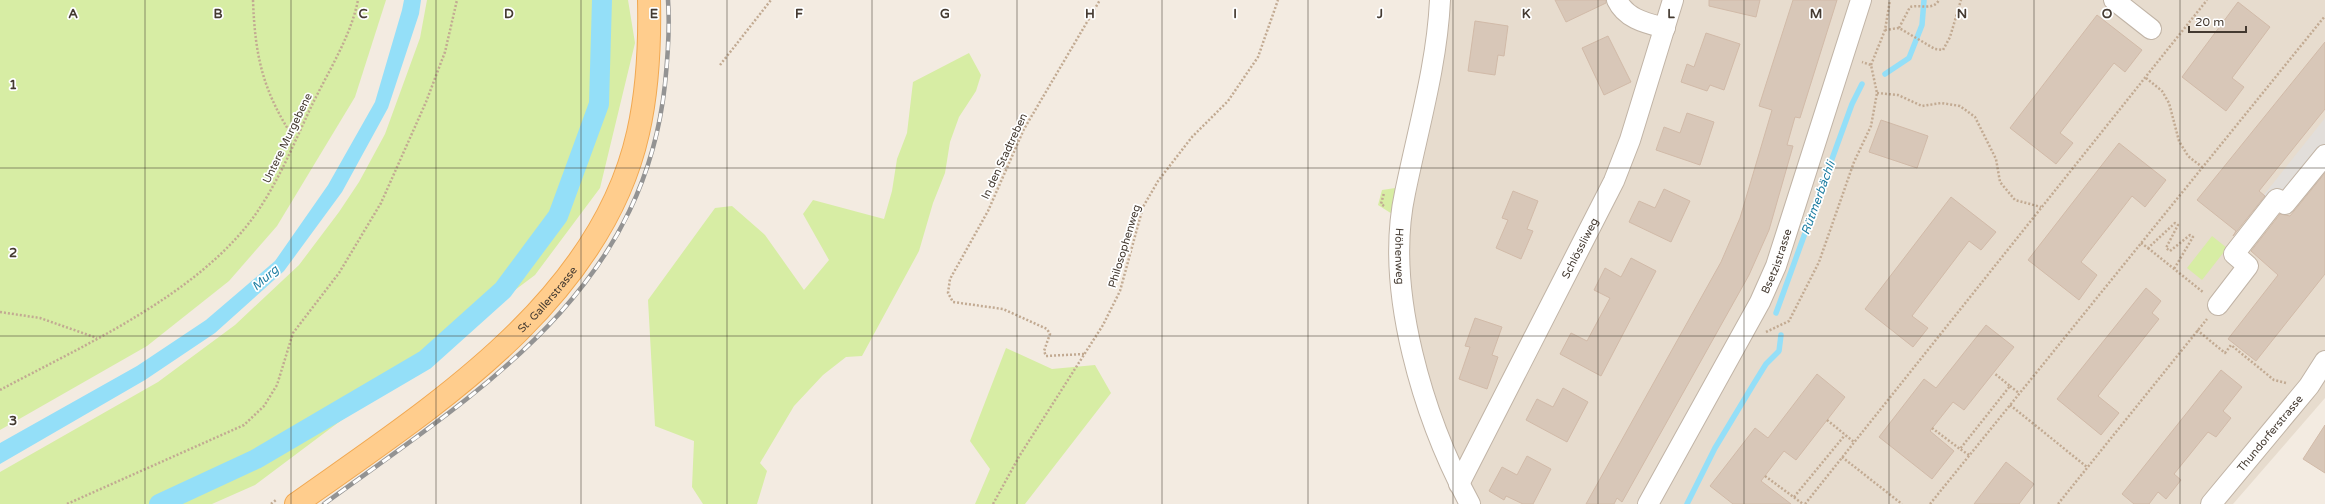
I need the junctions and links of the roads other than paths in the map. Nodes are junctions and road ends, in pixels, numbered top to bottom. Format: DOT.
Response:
graph roads {
  1 [pos="649,0"];
  2 [pos="1440,0"];
  3 [pos="1617,0"];
  4 [pos="1673,0"];
  5 [pos="1861,0"];
  6 [pos="2114,0"];
  7 [pos="1665,28"];
  8 [pos="2151,29"];
  9 [pos="2325,155"];
  10 [pos="2218,304"];
  11 [pos="2325,361"];
  12 [pos="1460,484"];
  13 [pos="287,502"];
  14 [pos="1470,504"];
  15 [pos="1648,504"];
  16 [pos="2211,504"];
  1 -- 13 [label="main road, St. Gallerstrasse"];
  2 -- 12 [label="street, Höhenweg"];
  3 -- 7 [label="street"];
  4 -- 7 [label="street, Schlössliweg"];
  5 -- 15 [label="street, Bsetzistrasse"];
  6 -- 8 [label="street"];
  7 -- 12 [label="street, Schlössliweg"];
  9 -- 10 [label="street"];
  11 -- 16 [label="street, Thundorferstrasse"];
  12 -- 14 [label="street, Höhenweg"];
}
